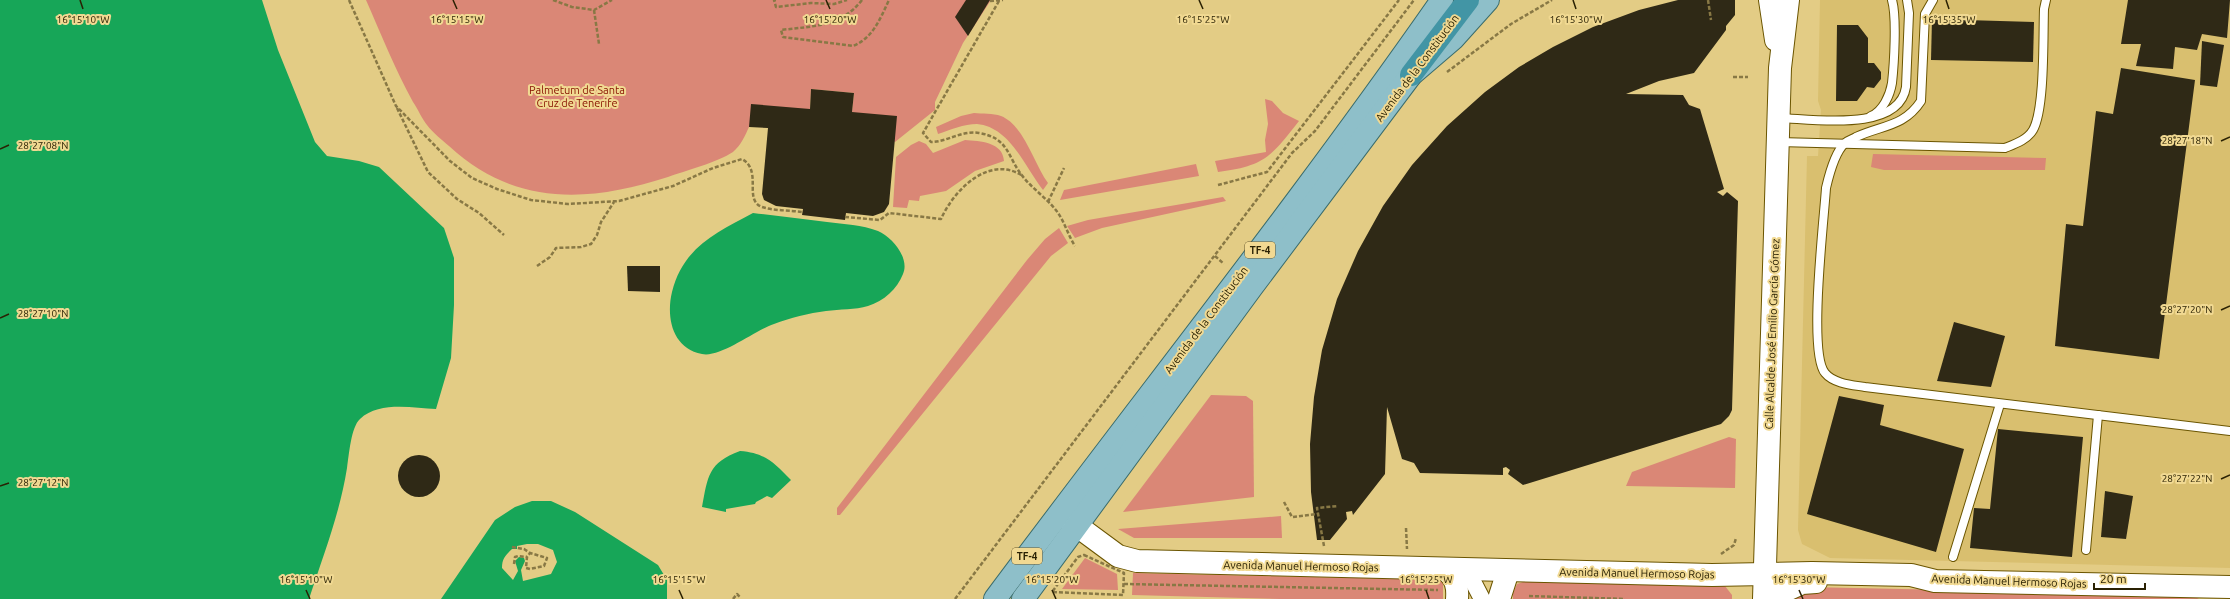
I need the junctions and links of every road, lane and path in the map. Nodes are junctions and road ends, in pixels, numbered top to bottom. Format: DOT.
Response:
graph roads {
  1 [pos="349,0"];
  2 [pos="553,0"];
  3 [pos="612,0"];
  4 [pos="776,0"];
  5 [pos="847,0"];
  6 [pos="862,0"];
  7 [pos="889,0"];
  8 [pos="1003,0"];
  9 [pos="1399,0"];
  10 [pos="1414,0"];
  11 [pos="1442,0"];
  12 [pos="1468,0"];
  13 [pos="1488,0"];
  14 [pos="1552,0"];
  15 [pos="1708,0"];
  16 [pos="1770,0"];
  17 [pos="1788,0"];
  18 [pos="1892,0"];
  19 [pos="1897,0"];
  20 [pos="1907,0"];
  21 [pos="1933,0"];
  22 [pos="2046,0"];
  23 [pos="990,1"];
  24 [pos="999,1"];
  25 [pos="594,10"];
  26 [pos="1909,13"];
  27 [pos="1711,20"];
  28 [pos="599,44"];
  29 [pos="1780,68"];
  30 [pos="1447,72"];
  31 [pos="1411,75"];
  32 [pos="1733,78"];
  33 [pos="1748,78"];
  34 [pos="396,106"];
  35 [pos="1779,118"];
  36 [pos="1860,120"];
  37 [pos="1778,142"];
  38 [pos="1845,143"];
  39 [pos="1064,168"];
  40 [pos="1023,177"];
  41 [pos="1218,185"];
  42 [pos="615,201"];
  43 [pos="1048,202"];
  44 [pos="802,212"];
  45 [pos="845,217"];
  46 [pos="504,235"];
  47 [pos="1075,246"];
  48 [pos="537,266"];
  49 [pos="2000,404"];
  50 [pos="2098,415"];
  51 [pos="2230,431"];
  52 [pos="1284,502"];
  53 [pos="1338,506"];
  54 [pos="1059,513"];
  55 [pos="1318,514"];
  56 [pos="1077,526"];
  57 [pos="1406,528"];
  58 [pos="512,547"];
  59 [pos="1325,549"];
  60 [pos="2086,550"];
  61 [pos="1407,552"];
  62 [pos="530,553"];
  63 [pos="527,557"];
  64 [pos="1953,557"];
  65 [pos="514,564"];
  66 [pos="1508,571"];
  67 [pos="1764,574"];
  68 [pos="1935,581"];
  69 [pos="1454,582"];
  70 [pos="1124,584"];
  71 [pos="2230,587"];
  72 [pos="2206,593"];
  73 [pos="1529,596"];
  74 [pos="740,597"];
  75 [pos="733,599"];
  76 [pos="955,599"];
  77 [pos="995,599"];
  78 [pos="1023,599"];
  79 [pos="1482,599"];
  80 [pos="1499,599"];
  81 [pos="1626,599"];
  82 [pos="1765,599"];
  1 -- 34 [label="path"];
  2 -- 25 [label="path"];
  3 -- 25 [label="path"];
  4 -- 5 [label="path"];
  6 -- 7 [label="path"];
  8 -- 24 [label="path"];
  9 -- 41 [label="path"];
  10 -- 76 [label="path"];
  11 -- 54 [label="main road, Avenida de la Constitución / TF-4"];
  12 -- 31 [label="highway, Avenida de la Constitución / TF-4"];
  13 -- 31 [label="main road"];
  14 -- 30 [label="path"];
  15 -- 27 [label="path"];
  16 -- 29 [label="street, Calle Alcalde José Emilio García Gómez"];
  17 -- 29 [label="street, Calle Alcalde José Emilio García Gómez"];
  18 -- 36 [label="lane"];
  19 -- 26 [label="lane"];
  20 -- 26 [label="lane"];
  21 -- 38 [label="lane"];
  22 -- 38 [label="lane"];
  23 -- 24 [label="path"];
  24 -- 40 [label="path"];
  25 -- 28 [label="path"];
  26 -- 36 [label="lane"];
  29 -- 35 [label="street, Calle Alcalde José Emilio García Gómez"];
  31 -- 56 [label="main road, Avenida de la Constitución / TF-4"];
  32 -- 33 [label="path"];
  34 -- 42 [label="path"];
  34 -- 46 [label="path"];
  35 -- 36 [label="lane"];
  35 -- 37 [label="street, Calle Alcalde José Emilio García Gómez"];
  37 -- 38 [label="lane"];
  37 -- 67 [label="street, Calle Alcalde José Emilio García Gómez"];
  38 -- 49 [label="lane"];
  39 -- 43 [label="path"];
  40 -- 43 [label="path"];
  40 -- 45 [label="path"];
  42 -- 44 [label="path"];
  42 -- 48 [label="path"];
  43 -- 47 [label="path"];
  49 -- 50 [label="lane"];
  49 -- 64 [label="lane"];
  50 -- 51 [label="lane"];
  50 -- 60 [label="lane"];
  52 -- 55 [label="path"];
  53 -- 55 [label="path"];
  54 -- 56 [label="street, Avenida Manuel Hermoso Rojas"];
  54 -- 77 [label="main road, Avenida de la Constitución / TF-4"];
  55 -- 59 [label="path"];
  56 -- 69 [label="street, Avenida Manuel Hermoso Rojas"];
  56 -- 78 [label="main road, Avenida de la Constitución / TF-4"];
  57 -- 61 [label="path"];
  58 -- 62 [label="path"];
  62 -- 63 [label="path"];
  62 -- 63 [label="path"];
  63 -- 65 [label="path"];
  66 -- 67 [label="street, Avenida Manuel Hermoso Rojas"];
  66 -- 69 [label="street, Avenida Manuel Hermoso Rojas"];
  66 -- 80 [label="street"];
  67 -- 68 [label="street, Avenida Manuel Hermoso Rojas"];
  67 -- 82 [label="street, Calle Alcalde José Emilio García Gómez"];
  68 -- 72 [label="street, Avenida Manuel Hermoso Rojas"];
  68 -- 82 [label="street"];
  69 -- 70 [label="path"];
  69 -- 79 [label="street"];
  70 -- 70 [label="path"];
  71 -- 72 [label="street, Avenida Manuel Hermoso Rojas"];
  73 -- 81 [label="path"];
  74 -- 75 [label="path"];
}
